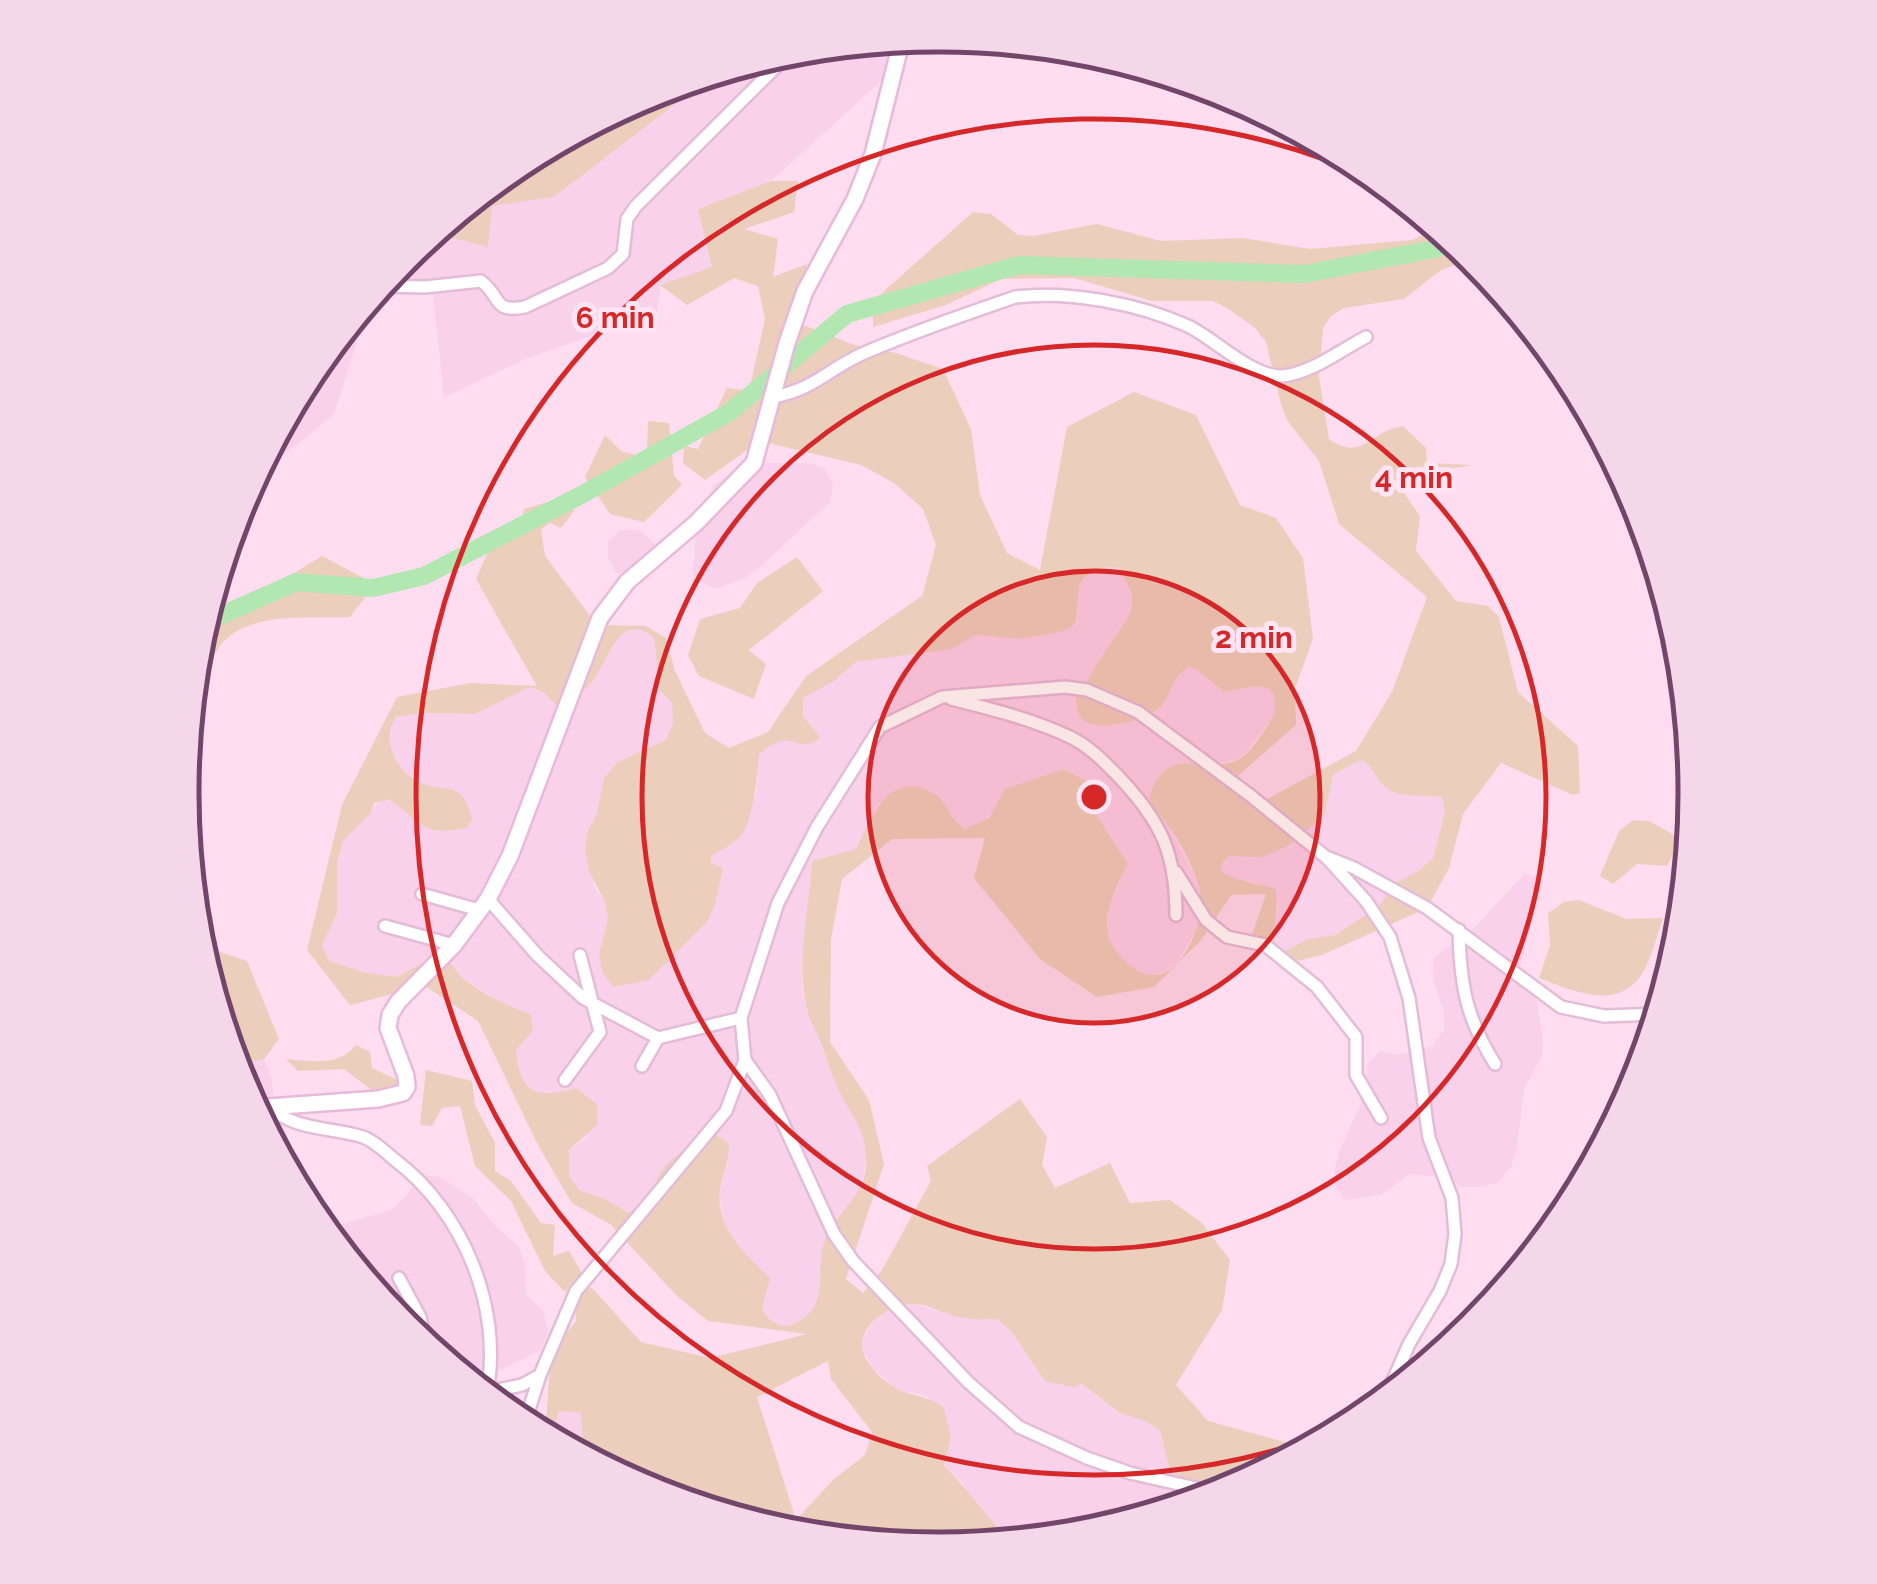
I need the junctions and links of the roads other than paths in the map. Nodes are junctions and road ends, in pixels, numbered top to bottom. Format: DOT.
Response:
graph roads {
  1 [pos="898,54"];
  2 [pos="770,73"];
  3 [pos="400,286"];
  4 [pos="1366,337"];
  5 [pos="773,397"];
  6 [pos="942,697"];
  7 [pos="1328,858"];
  8 [pos="1174,869"];
  9 [pos="422,894"];
  10 [pos="484,904"];
  11 [pos="1176,915"];
  12 [pos="385,926"];
  13 [pos="1459,930"];
  14 [pos="454,945"];
  15 [pos="580,955"];
  16 [pos="594,1005"];
  17 [pos="1644,1015"];
  18 [pos="741,1018"];
  19 [pos="658,1038"];
  20 [pos="745,1060"];
  21 [pos="1495,1064"];
  22 [pos="642,1066"];
  23 [pos="565,1080"];
  24 [pos="270,1106"];
  25 [pos="1381,1118"];
  26 [pos="399,1278"];
  27 [pos="420,1319"];
  28 [pos="1396,1373"];
  29 [pos="540,1375"];
  30 [pos="488,1379"];
  31 [pos="502,1389"];
  32 [pos="529,1408"];
  33 [pos="1189,1487"];
  1 -- 5 [label="street"];
  2 -- 3 [label="street"];
  4 -- 5 [label="street"];
  5 -- 10 [label="street"];
  6 -- 7 [label="street"];
  6 -- 8 [label="street"];
  6 -- 18 [label="street"];
  7 -- 13 [label="street"];
  7 -- 28 [label="street"];
  8 -- 11 [label="street"];
  8 -- 25 [label="street"];
  9 -- 10 [label="street"];
  10 -- 14 [label="street"];
  10 -- 16 [label="street"];
  12 -- 14 [label="street"];
  13 -- 17 [label="street"];
  13 -- 21 [label="street"];
  14 -- 24 [label="street"];
  15 -- 16 [label="street"];
  16 -- 19 [label="street"];
  16 -- 23 [label="street"];
  18 -- 19 [label="street"];
  18 -- 20 [label="street"];
  19 -- 22 [label="street"];
  20 -- 29 [label="street"];
  20 -- 33 [label="street"];
  24 -- 30 [label="street"];
  26 -- 27 [label="street"];
  29 -- 31 [label="street"];
  29 -- 32 [label="street"];
}
